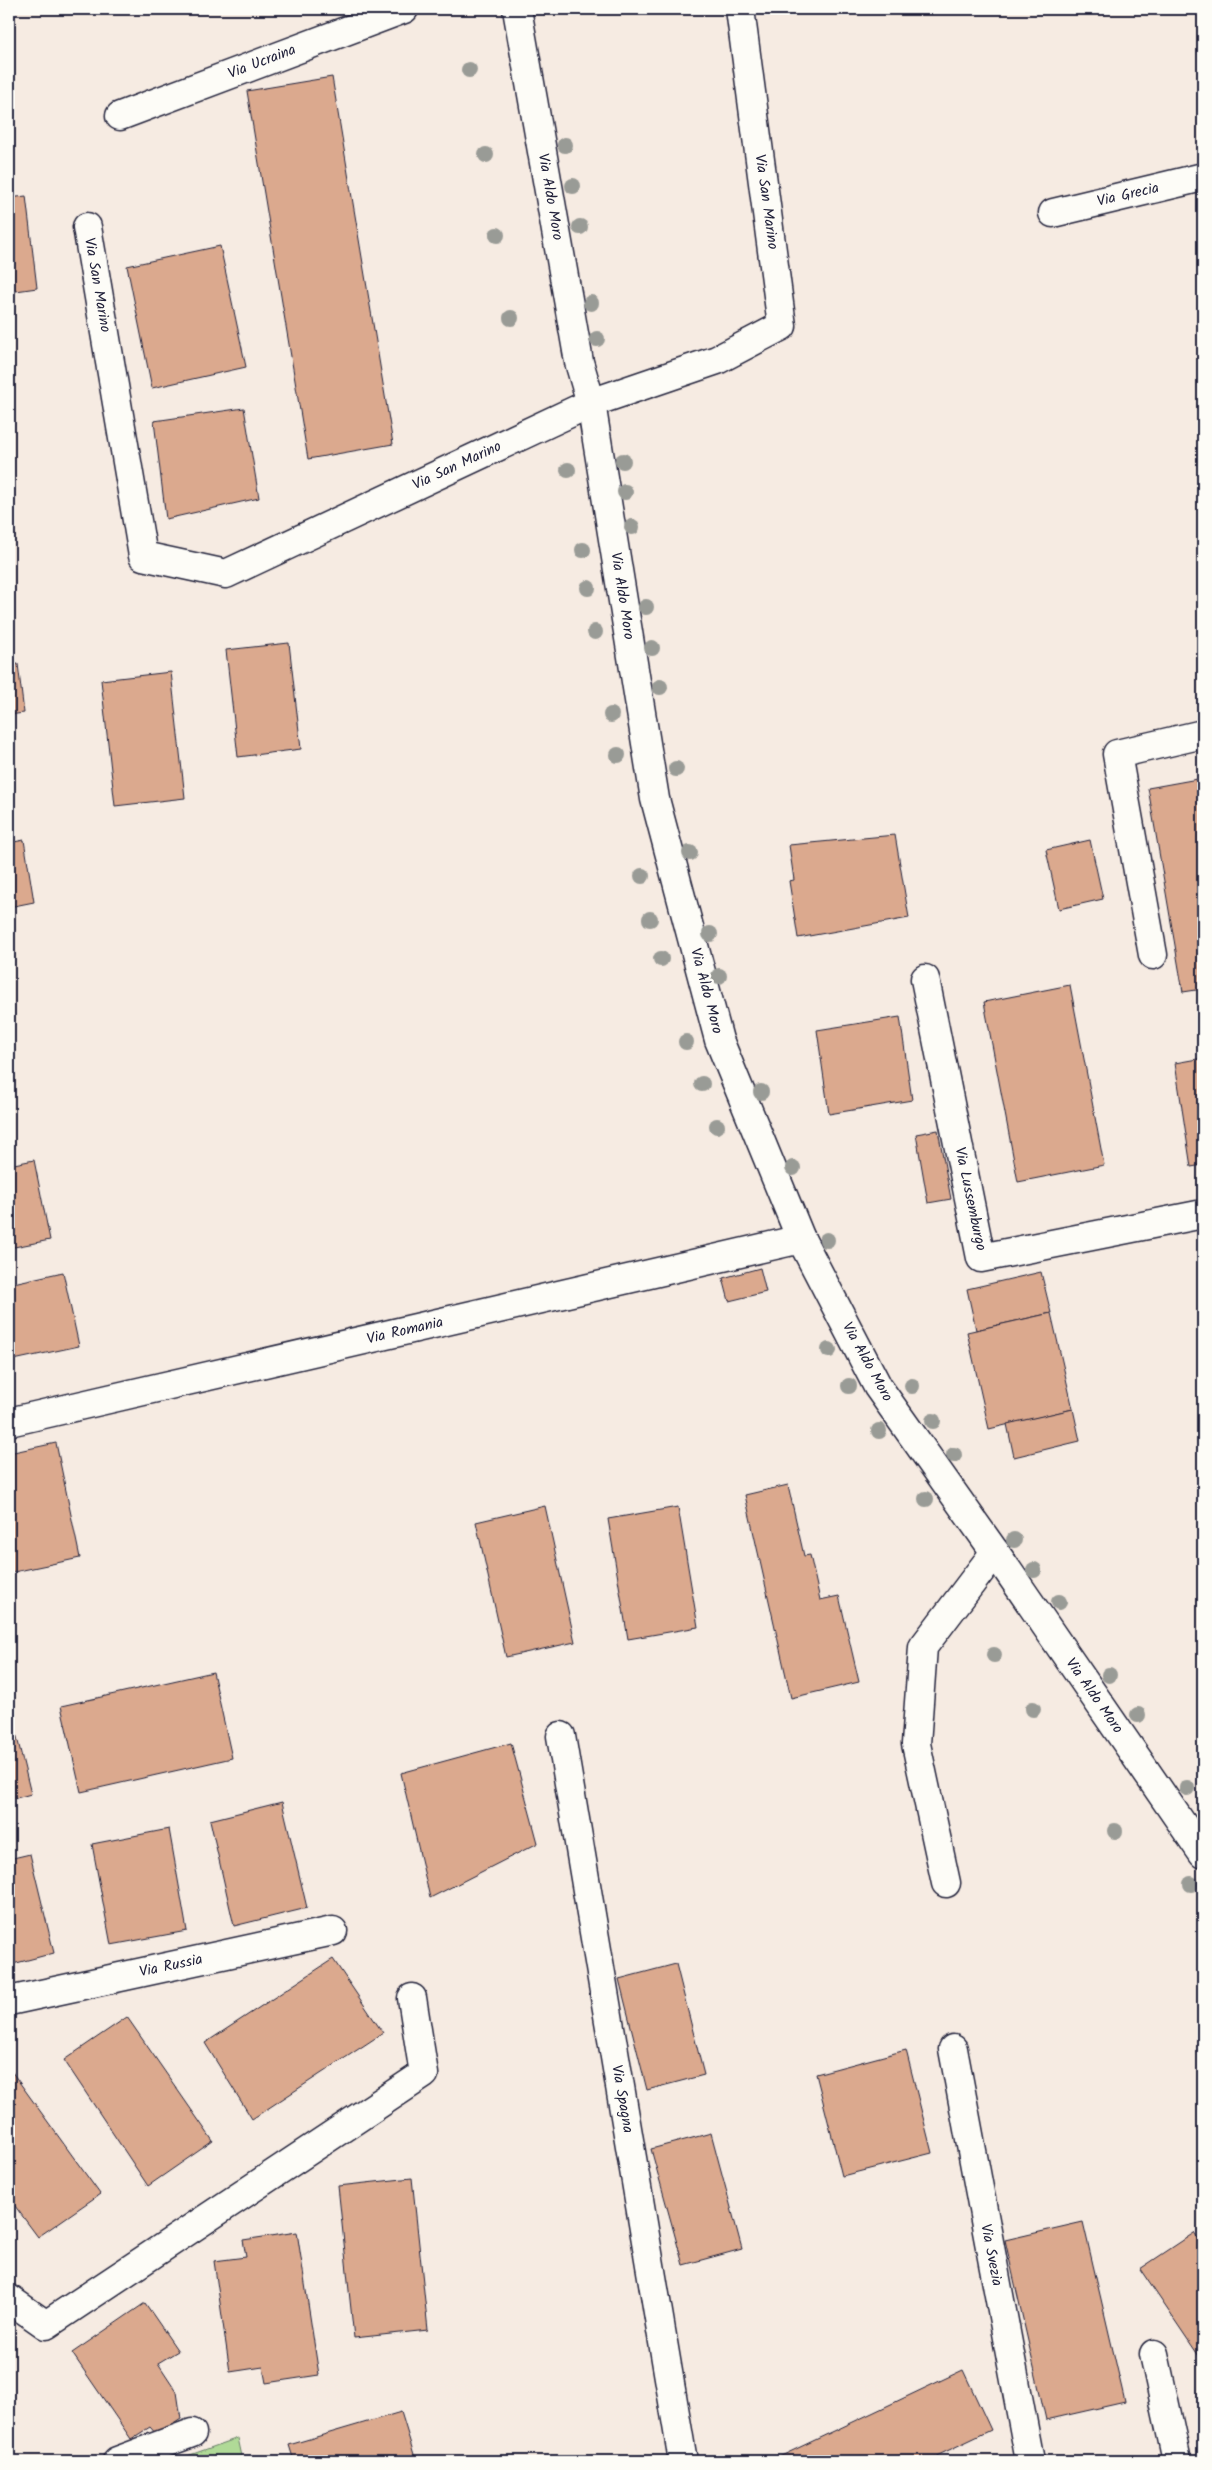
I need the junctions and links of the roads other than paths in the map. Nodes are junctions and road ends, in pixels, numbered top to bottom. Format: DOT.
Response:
graph roads {
  1 [pos="404,9"];
  2 [pos="516,9"];
  3 [pos="740,9"];
  4 [pos="120,116"];
  5 [pos="1203,177"];
  6 [pos="1053,213"];
  7 [pos="87,227"];
  8 [pos="591,403"];
  9 [pos="1203,734"];
  10 [pos="1153,954"];
  11 [pos="925,979"];
  12 [pos="1203,1214"];
  13 [pos="801,1239"];
  14 [pos="9,1422"];
  15 [pos="995,1552"];
  16 [pos="561,1736"];
  17 [pos="1203,1854"];
  18 [pos="946,1883"];
  19 [pos="333,1931"];
  20 [pos="412,1998"];
  21 [pos="9,2001"];
  22 [pos="953,2049"];
  23 [pos="9,2299"];
  24 [pos="1154,2354"];
  25 [pos="192,2433"];
  26 [pos="117,2461"];
  27 [pos="683,2461"];
  28 [pos="1030,2461"];
  29 [pos="1177,2461"];
  1 -- 4 [label="street, Via Ucraina"];
  2 -- 8 [label="street, Via Aldo Moro"];
  3 -- 8 [label="street, Via San Marino"];
  5 -- 6 [label="street, Via Grecia"];
  7 -- 8 [label="street, Via San Marino"];
  8 -- 13 [label="street, Via Aldo Moro"];
  9 -- 10 [label="street"];
  11 -- 12 [label="street, Via Lussemburgo"];
  13 -- 14 [label="street, Via Romania"];
  13 -- 15 [label="street, Via Aldo Moro"];
  15 -- 17 [label="street, Via Aldo Moro"];
  15 -- 18 [label="street"];
  16 -- 27 [label="street, Via Spagna"];
  19 -- 21 [label="street, Via Russia"];
  20 -- 23 [label="street"];
  22 -- 28 [label="street, Via Svezia"];
  24 -- 29 [label="street"];
  25 -- 26 [label="street"];
}
